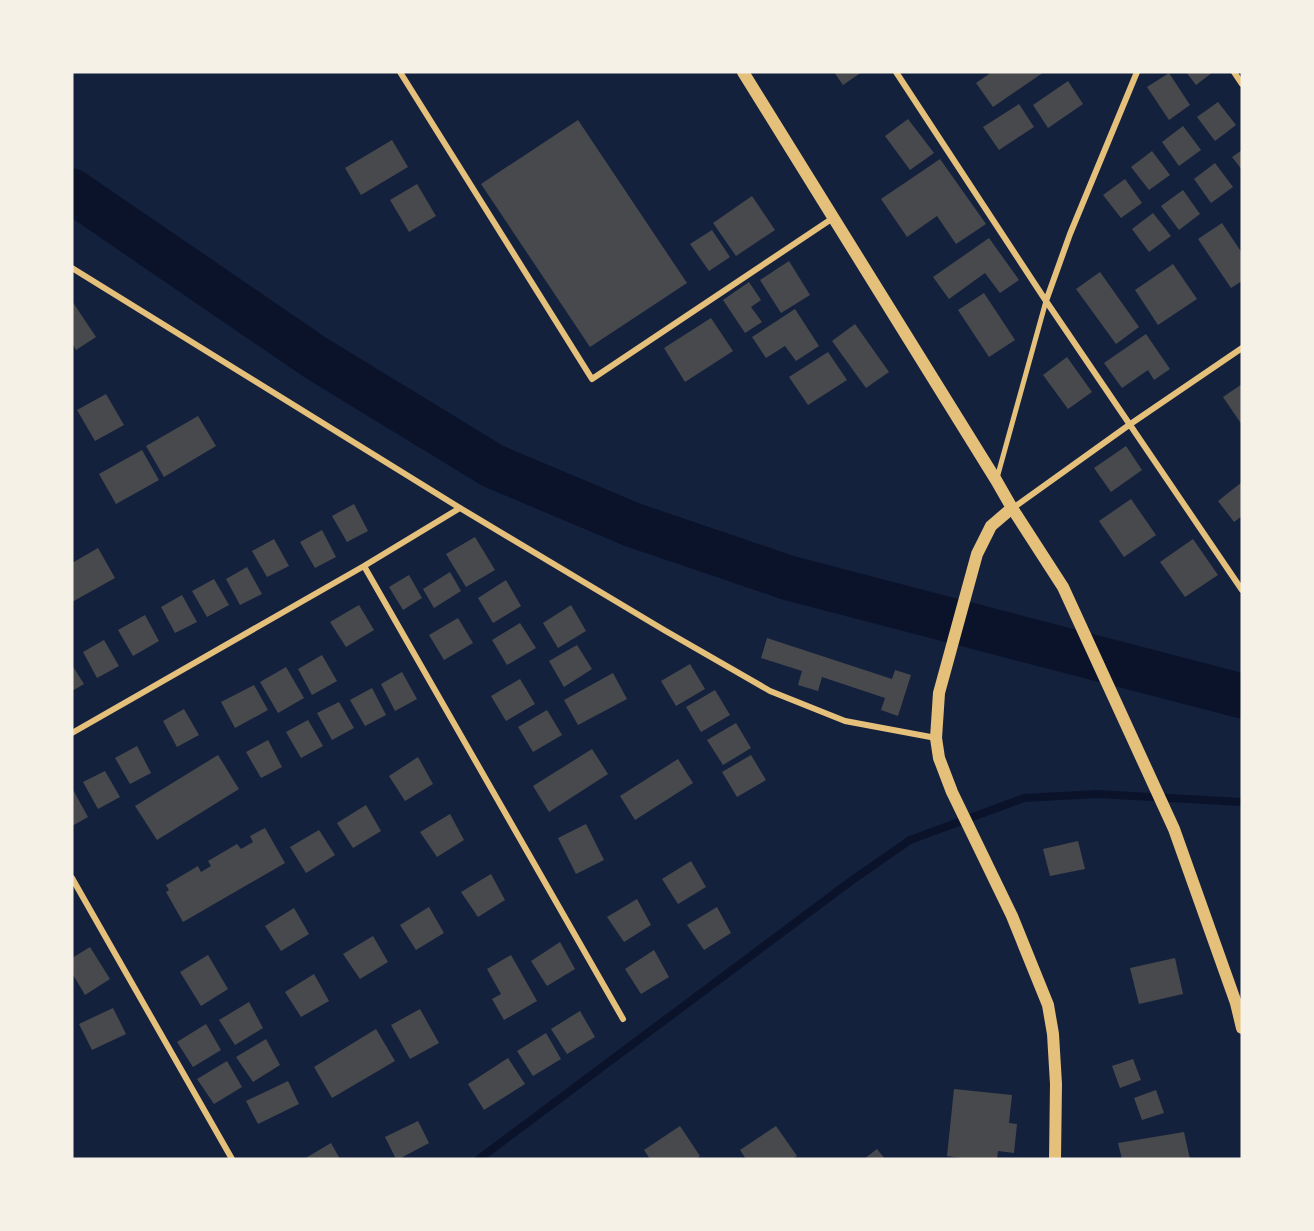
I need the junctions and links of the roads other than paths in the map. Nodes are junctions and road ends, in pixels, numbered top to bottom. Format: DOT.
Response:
graph roads {
  1 [pos="400,72"];
  2 [pos="743,72"];
  3 [pos="896,72"];
  4 [pos="1137,72"];
  5 [pos="833,218"];
  6 [pos="72,268"];
  7 [pos="1046,301"];
  8 [pos="1242,348"];
  9 [pos="1129,425"];
  10 [pos="996,480"];
  11 [pos="460,508"];
  12 [pos="1012,508"];
  13 [pos="364,566"];
  14 [pos="1242,590"];
  15 [pos="72,734"];
  16 [pos="936,738"];
  17 [pos="72,878"];
  18 [pos="623,1019"];
  19 [pos="1242,1028"];
  20 [pos="232,1159"];
  21 [pos="1055,1159"];
  1 -- 5 [label="street"];
  2 -- 5 [label="main road"];
  3 -- 7 [label="street"];
  4 -- 7 [label="street"];
  5 -- 10 [label="main road"];
  6 -- 11 [label="street"];
  7 -- 9 [label="street"];
  7 -- 10 [label="street"];
  8 -- 9 [label="street"];
  9 -- 12 [label="street"];
  9 -- 14 [label="street"];
  10 -- 12 [label="main road"];
  11 -- 13 [label="street"];
  11 -- 16 [label="street"];
  12 -- 16 [label="main road"];
  12 -- 19 [label="main road"];
  13 -- 15 [label="street"];
  13 -- 18 [label="street"];
  16 -- 21 [label="main road"];
  17 -- 20 [label="street"];
}
